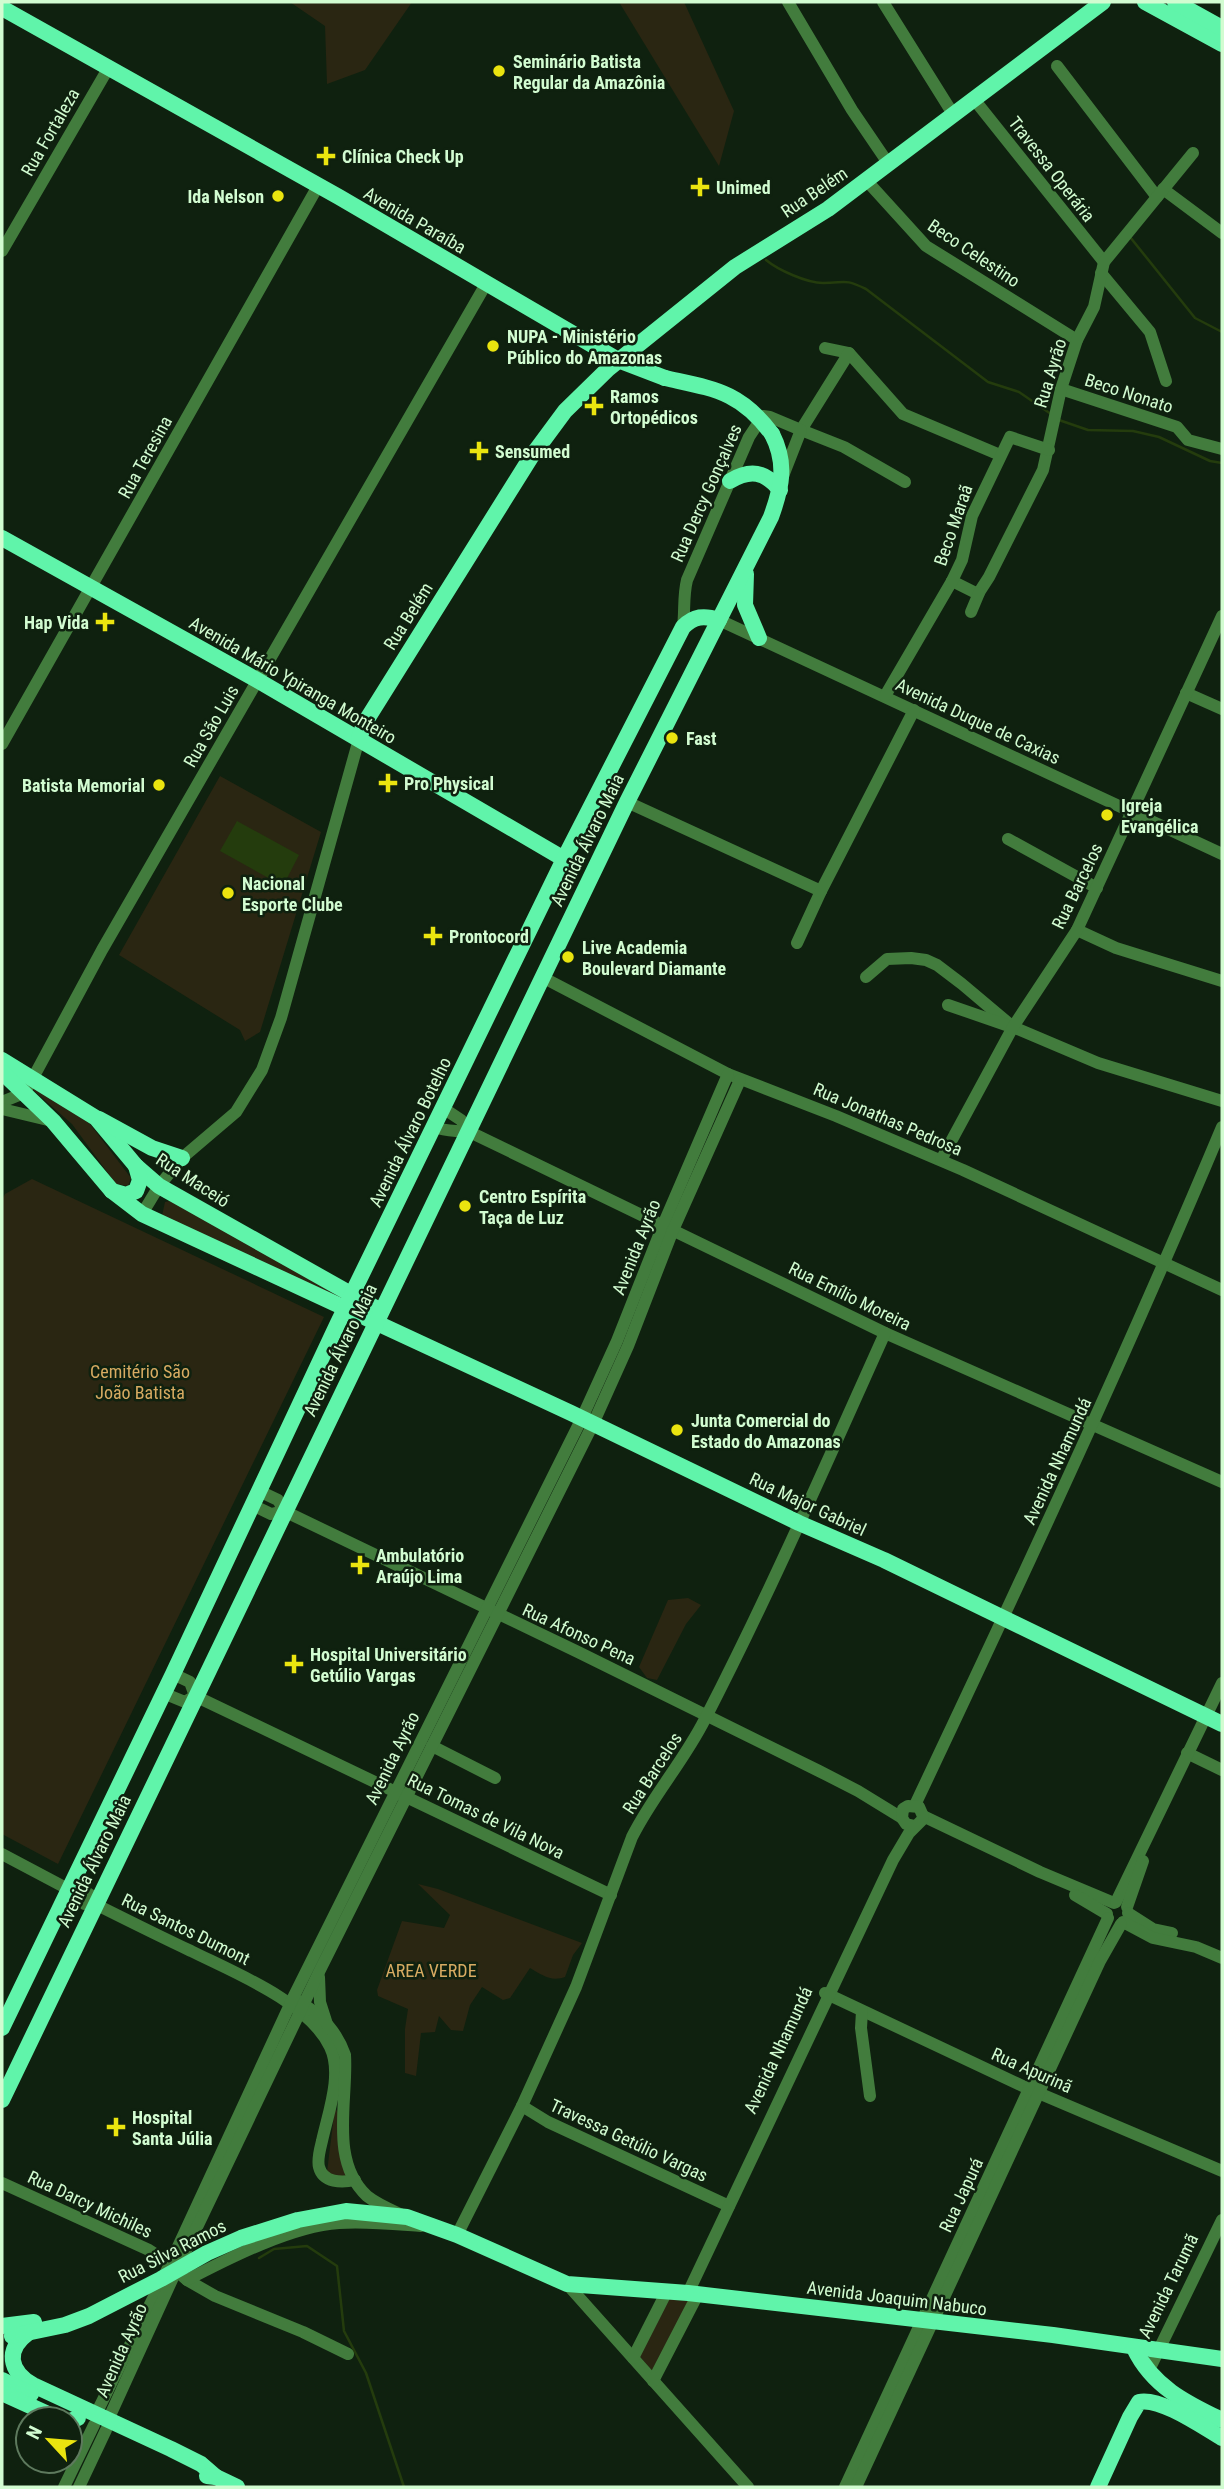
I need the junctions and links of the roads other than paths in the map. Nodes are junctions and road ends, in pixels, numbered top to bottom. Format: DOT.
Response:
graph roads {
  1 [pos="5,2"];
  2 [pos="788,2"];
  3 [pos="883,2"];
  4 [pos="1103,2"];
  5 [pos="1145,2"];
  6 [pos="2,8"];
  7 [pos="1183,8"];
  8 [pos="1222,28"];
  9 [pos="1222,44"];
  10 [pos="1057,66"];
  11 [pos="109,67"];
  12 [pos="974,98"];
  13 [pos="953,114"];
  14 [pos="1193,153"];
  15 [pos="888,163"];
  16 [pos="866,180"];
  17 [pos="318,186"];
  18 [pos="1160,193"];
  19 [pos="1222,233"];
  20 [pos="2,251"];
  21 [pos="1102,268"];
  22 [pos="486,284"];
  23 [pos="1077,340"];
  24 [pos="825,348"];
  25 [pos="849,353"];
  26 [pos="618,360"];
  27 [pos="1166,380"];
  28 [pos="1061,389"];
  29 [pos="801,430"];
  30 [pos="1222,449"];
  31 [pos="1049,450"];
  32 [pos="1000,455"];
  33 [pos="730,481"];
  34 [pos="905,482"];
  35 [pos="781,483"];
  36 [pos="2,538"];
  37 [pos="747,567"];
  38 [pos="952,581"];
  39 [pos="91,588"];
  40 [pos="979,593"];
  41 [pos="971,612"];
  42 [pos="1222,616"];
  43 [pos="719,620"];
  44 [pos="683,627"];
  45 [pos="759,638"];
  46 [pos="257,680"];
  47 [pos="1186,693"];
  48 [pos="885,696"];
  49 [pos="1222,709"];
  50 [pos="914,710"];
  51 [pos="359,739"];
  52 [pos="2,744"];
  53 [pos="627,802"];
  54 [pos="1131,811"];
  55 [pos="1008,839"];
  56 [pos="1222,854"];
  57 [pos="564,859"];
  58 [pos="1097,888"];
  59 [pos="821,891"];
  60 [pos="1077,930"];
  61 [pos="797,943"];
  62 [pos="542,976"];
  63 [pos="866,977"];
  64 [pos="1222,981"];
  65 [pos="948,1005"];
  66 [pos="1013,1027"];
  67 [pos="2,1059"];
  68 [pos="2,1072"];
  69 [pos="727,1074"];
  70 [pos="33,1078"];
  71 [pos="740,1080"];
  72 [pos="24,1093"];
  73 [pos="2,1101"];
  74 [pos="1222,1101"];
  75 [pos="443,1108"];
  76 [pos="2,1109"];
  77 [pos="96,1118"];
  78 [pos="53,1121"];
  79 [pos="434,1127"];
  80 [pos="1222,1127"];
  81 [pos="468,1131"];
  82 [pos="182,1158"];
  83 [pos="941,1160"];
  84 [pos="136,1166"];
  85 [pos="159,1186"];
  86 [pos="112,1191"];
  87 [pos="142,1214"];
  88 [pos="668,1227"];
  89 [pos="1165,1264"];
  90 [pos="1222,1290"];
  91 [pos="349,1302"];
  92 [pos="378,1317"];
  93 [pos="885,1333"];
  94 [pos="587,1421"];
  95 [pos="1094,1424"];
  96 [pos="1222,1482"];
  97 [pos="255,1498"];
  98 [pos="284,1511"];
  99 [pos="799,1523"];
  100 [pos="491,1612"];
  101 [pos="1003,1618"];
  102 [pos="173,1674"];
  103 [pos="1222,1683"];
  104 [pos="163,1693"];
  105 [pos="195,1696"];
  106 [pos="707,1716"];
  107 [pos="1205,1716"];
  108 [pos="1222,1724"];
  109 [pos="432,1746"];
  110 [pos="1187,1753"];
  111 [pos="1222,1770"];
  112 [pos="495,1778"];
  113 [pos="401,1795"];
  114 [pos="912,1817"];
  115 [pos="2,1854"];
  116 [pos="68,1889"];
  117 [pos="611,1895"];
  118 [pos="95,1904"];
  119 [pos="1118,1913"];
  120 [pos="1197,1944"];
  121 [pos="1222,1950"];
  122 [pos="1222,1958"];
  123 [pos="320,1970"];
  124 [pos="827,1994"];
  125 [pos="297,2005"];
  126 [pos="862,2011"];
  127 [pos="327,2024"];
  128 [pos="2,2028"];
  129 [pos="1034,2091"];
  130 [pos="870,2096"];
  131 [pos="2,2100"];
  132 [pos="522,2106"];
  133 [pos="1222,2171"];
  134 [pos="355,2180"];
  135 [pos="2,2183"];
  136 [pos="726,2205"];
  137 [pos="407,2217"];
  138 [pos="1222,2220"];
  139 [pos="436,2226"];
  140 [pos="457,2235"];
  141 [pos="173,2274"];
  142 [pos="567,2284"];
  143 [pos="683,2292"];
  144 [pos="107,2306"];
  145 [pos="927,2321"];
  146 [pos="14,2332"];
  147 [pos="1134,2347"];
  148 [pos="1159,2350"];
  149 [pos="348,2354"];
  150 [pos="633,2358"];
  151 [pos="1222,2359"];
  152 [pos="1149,2370"];
  153 [pos="2,2380"];
  154 [pos="653,2381"];
  155 [pos="2,2393"];
  156 [pos="28,2405"];
  157 [pos="48,2405"];
  158 [pos="84,2420"];
  159 [pos="1222,2420"];
  160 [pos="101,2422"];
  161 [pos="1222,2438"];
  162 [pos="64,2487"];
  163 [pos="79,2487"];
  164 [pos="237,2487"];
  165 [pos="748,2487"];
  166 [pos="845,2487"];
  167 [pos="856,2487"];
  168 [pos="1098,2487"];
  1 -- 6 [label="street"];
  2 -- 15 [label="street"];
  3 -- 13 [label="street"];
  4 -- 12 [label="main road, Rua Belém"];
  5 -- 7 [label="main road"];
  6 -- 11 [label="main road, Avenida Paraíba"];
  7 -- 8 [label="main road"];
  7 -- 9 [label="main road"];
  10 -- 18 [label="street"];
  11 -- 17 [label="main road, Avenida Paraíba"];
  11 -- 20 [label="street, Rua Fortaleza"];
  12 -- 13 [label="main road, Rua Belém"];
  12 -- 21 [label="street, Travessa Operária"];
  13 -- 15 [label="main road, Rua Belém"];
  14 -- 18 [label="street, Rua Ayrão"];
  15 -- 16 [label="main road, Rua Belém"];
  16 -- 23 [label="street, Beco Celestino"];
  16 -- 26 [label="main road, Rua Belém"];
  17 -- 22 [label="main road, Avenida Paraíba"];
  17 -- 39 [label="street, Rua Teresina"];
  18 -- 19 [label="street"];
  18 -- 21 [label="street, Rua Ayrão"];
  21 -- 23 [label="street, Rua Ayrão"];
  21 -- 27 [label="street, Travessa Operária"];
  22 -- 26 [label="main road, Avenida Paraíba"];
  22 -- 46 [label="street, Rua São Luis"];
  23 -- 28 [label="street, Rua Ayrão"];
  24 -- 25 [label="street"];
  25 -- 29 [label="street"];
  25 -- 32 [label="street"];
  26 -- 35 [label="main road, Avenida Paraíba, bridge"];
  26 -- 51 [label="main road, Rua Belém"];
  28 -- 30 [label="street, Beco Nonato"];
  28 -- 31 [label="street, Rua Ayrão"];
  29 -- 33 [label="street, Rua Dercy Gonçalves"];
  29 -- 34 [label="street"];
  29 -- 35 [label="street"];
  31 -- 32 [label="street, Beco Maraã"];
  31 -- 40 [label="street, Rua Ayrão"];
  32 -- 38 [label="street, Beco Maraã"];
  33 -- 35 [label="main road"];
  33 -- 44 [label="street, Rua Dercy Gonçalves"];
  35 -- 37 [label="main road"];
  36 -- 39 [label="main road, Avenida Mário Ypiranga Monteiro"];
  37 -- 43 [label="main road"];
  37 -- 45 [label="main road"];
  38 -- 40 [label="street"];
  38 -- 48 [label="street, Beco Maraã"];
  39 -- 46 [label="main road, Avenida Mário Ypiranga Monteiro"];
  39 -- 52 [label="street, Rua Teresina"];
  40 -- 41 [label="street, Rua Ayrão"];
  42 -- 47 [label="street, Rua Barcelos"];
  43 -- 44 [label="main road"];
  43 -- 45 [label="street, Avenida Duque de Caxias"];
  43 -- 53 [label="main road, Avenida Álvaro Maia"];
  44 -- 57 [label="main road, Avenida Álvaro Botelho"];
  45 -- 48 [label="street, Avenida Duque de Caxias"];
  46 -- 51 [label="main road, Avenida Mário Ypiranga Monteiro"];
  46 -- 70 [label="street, Rua São Luis"];
  47 -- 49 [label="street"];
  47 -- 54 [label="street, Rua Barcelos"];
  48 -- 50 [label="street, Avenida Duque de Caxias"];
  50 -- 54 [label="street, Avenida Duque de Caxias"];
  50 -- 59 [label="street"];
  51 -- 57 [label="main road, Avenida Mário Ypiranga Monteiro"];
  51 -- 82 [label="street, Rua Belém"];
  53 -- 59 [label="street"];
  53 -- 62 [label="main road, Avenida Álvaro Maia"];
  54 -- 56 [label="street, Avenida Duque de Caxias"];
  54 -- 58 [label="street, Rua Barcelos"];
  55 -- 58 [label="street"];
  57 -- 75 [label="main road, Avenida Álvaro Botelho"];
  58 -- 60 [label="street, Rua Barcelos"];
  59 -- 61 [label="street"];
  60 -- 64 [label="street"];
  60 -- 66 [label="street, Rua Barcelos"];
  62 -- 69 [label="street, Rua Jonathas Pedrosa"];
  62 -- 81 [label="main road, Avenida Álvaro Maia"];
  63 -- 66 [label="street"];
  65 -- 66 [label="street"];
  66 -- 74 [label="street"];
  66 -- 83 [label="street, Rua Barcelos"];
  67 -- 70 [label="main road, Rua Maceió"];
  68 -- 72 [label="main road, Rua Maceió"];
  69 -- 71 [label="street, Rua Jonathas Pedrosa"];
  69 -- 88 [label="street, Avenida Ayrão"];
  70 -- 72 [label="street, Rua São Luis"];
  70 -- 77 [label="main road, Rua Maceió"];
  71 -- 83 [label="street, Rua Jonathas Pedrosa"];
  71 -- 88 [label="street, Avenida Ayrão"];
  72 -- 73 [label="street"];
  72 -- 78 [label="main road, Rua Maceió"];
  75 -- 79 [label="main road, Avenida Álvaro Botelho"];
  75 -- 81 [label="street, Rua Emílio Moreira"];
  76 -- 78 [label="street"];
  77 -- 82 [label="main road"];
  77 -- 84 [label="main road, Rua Maceió"];
  78 -- 86 [label="main road, Rua Maceió"];
  79 -- 81 [label="street, Rua Emílio Moreira"];
  79 -- 91 [label="main road, Avenida Álvaro Botelho"];
  80 -- 89 [label="street, Avenida Nhamundá"];
  81 -- 88 [label="street, Rua Emílio Moreira"];
  81 -- 92 [label="main road, Avenida Álvaro Maia"];
  82 -- 85 [label="street, Rua Belém"];
  83 -- 89 [label="street, Rua Jonathas Pedrosa"];
  84 -- 85 [label="main road, Rua Maceió"];
  84 -- 86 [label="main road"];
  85 -- 87 [label="street, Rua Belém"];
  85 -- 91 [label="main road, Rua Maceió"];
  86 -- 87 [label="main road, Rua Maceió"];
  87 -- 91 [label="main road, Rua Maceió"];
  88 -- 93 [label="street, Rua Emílio Moreira"];
  88 -- 94 [label="street, Avenida Ayrão"];
  89 -- 90 [label="street, Rua Jonathas Pedrosa"];
  89 -- 95 [label="street, Avenida Nhamundá"];
  91 -- 92 [label="main road, Rua Maceió"];
  91 -- 97 [label="main road, Avenida Álvaro Botelho"];
  92 -- 94 [label="main road, Rua Major Gabriel"];
  92 -- 98 [label="main road, Avenida Álvaro Maia"];
  93 -- 95 [label="street, Rua Emílio Moreira"];
  93 -- 99 [label="street, Rua Barcelos"];
  94 -- 99 [label="main road, Rua Major Gabriel"];
  94 -- 100 [label="street, Avenida Ayrão"];
  95 -- 96 [label="street, Rua Emílio Moreira"];
  95 -- 101 [label="street, Avenida Nhamundá"];
  97 -- 98 [label="street, Rua Afonso Pena"];
  97 -- 102 [label="main road, Avenida Álvaro Botelho"];
  98 -- 100 [label="street, Rua Afonso Pena"];
  98 -- 105 [label="main road, Avenida Álvaro Maia"];
  99 -- 101 [label="main road, Rua Major Gabriel"];
  99 -- 106 [label="street, Rua Barcelos"];
  100 -- 106 [label="street, Rua Afonso Pena"];
  100 -- 109 [label="street, Avenida Ayrão"];
  100 -- 113 [label="street, Avenida Ayrão"];
  101 -- 107 [label="main road, Rua Major Gabriel"];
  101 -- 114 [label="street, Avenida Nhamundá"];
  102 -- 104 [label="main road, Avenida Álvaro Botelho"];
  102 -- 105 [label="street, Rua Tomas de Vila Nova"];
  103 -- 107 [label="street, Rua Japurá"];
  104 -- 105 [label="street, Rua Tomas de Vila Nova"];
  104 -- 116 [label="main road, Avenida Álvaro Maia"];
  105 -- 113 [label="street, Rua Tomas de Vila Nova"];
  105 -- 118 [label="main road, Avenida Álvaro Maia"];
  106 -- 114 [label="street, Rua Afonso Pena"];
  106 -- 117 [label="street, Rua Barcelos"];
  107 -- 108 [label="main road, Rua Major Gabriel"];
  107 -- 110 [label="street, Rua Japurá"];
  109 -- 112 [label="street"];
  109 -- 113 [label="street, Avenida Ayrão"];
  110 -- 111 [label="street"];
  110 -- 119 [label="street, Rua Japurá"];
  113 -- 117 [label="street, Rua Tomas de Vila Nova"];
  113 -- 123 [label="street, Avenida Ayrão"];
  113 -- 125 [label="street, Avenida Ayrão"];
  114 -- 119 [label="street, Rua Afonso Pena"];
  114 -- 124 [label="street, Avenida Nhamundá"];
  115 -- 116 [label="street, Rua Santos Dumont"];
  116 -- 118 [label="street, Rua Santos Dumont"];
  116 -- 128 [label="main road, Avenida Álvaro Maia"];
  117 -- 132 [label="street, Rua Barcelos"];
  118 -- 125 [label="street, Rua Santos Dumont"];
  118 -- 131 [label="main road, Avenida Álvaro Maia"];
  119 -- 120 [label="street, Rua Afonso Pena"];
  119 -- 129 [label="street, Rua Japurá"];
  120 -- 121 [label="street, Rua Afonso Pena"];
  120 -- 122 [label="street, Rua Afonso Pena"];
  123 -- 125 [label="street, Avenida Ayrão"];
  123 -- 127 [label="street"];
  124 -- 126 [label="street, Rua Apurinã"];
  124 -- 136 [label="street, Avenida Nhamundá"];
  125 -- 127 [label="street, Rua Santos Dumont"];
  125 -- 134 [label="street, Rua Santos Dumont"];
  125 -- 141 [label="street, Avenida Ayrão"];
  126 -- 129 [label="street, Rua Apurinã"];
  126 -- 130 [label="street"];
  127 -- 134 [label="street, Rua Santos Dumont"];
  129 -- 133 [label="street, Rua Apurinã"];
  129 -- 145 [label="street, Rua Japurá"];
  132 -- 136 [label="street, Travessa Getúlio Vargas"];
  132 -- 140 [label="street, Rua Barcelos"];
  134 -- 137 [label="street, Rua Santos Dumont"];
  135 -- 141 [label="street, Rua Darcy Michiles"];
  136 -- 143 [label="street, Avenida Nhamundá"];
  137 -- 139 [label="main road, Rua Silva Ramos"];
  137 -- 141 [label="main road, Rua Silva Ramos"];
  138 -- 148 [label="street, Avenida Tarumã"];
  139 -- 140 [label="main road, Rua Silva Ramos"];
  139 -- 141 [label="street, Rua Silva Ramos"];
  140 -- 142 [label="main road, Rua Silva Ramos"];
  141 -- 144 [label="main road, Rua Silva Ramos"];
  141 -- 149 [label="street, Rua Darcy Michiles"];
  141 -- 160 [label="street, Avenida Ayrão"];
  142 -- 143 [label="main road, Avenida Joaquim Nabuco"];
  142 -- 150 [label="street, Rua Silva Ramos"];
  143 -- 145 [label="main road, Avenida Joaquim Nabuco"];
  143 -- 150 [label="street, Avenida Nhamundá"];
  143 -- 154 [label="street, Avenida Nhamundá"];
  144 -- 146 [label="main road, Rua Silva Ramos"];
  144 -- 146 [label="main road"];
  145 -- 147 [label="main road, Avenida Joaquim Nabuco"];
  145 -- 166 [label="street, Rua Japurá"];
  145 -- 167 [label="street, Rua Japurá"];
  146 -- 160 [label="main road"];
  147 -- 148 [label="main road, Avenida Joaquim Nabuco"];
  147 -- 152 [label="main road"];
  148 -- 151 [label="main road, Avenida Joaquim Nabuco"];
  148 -- 152 [label="street, Avenida Tarumã"];
  150 -- 154 [label="street, Rua Silva Ramos"];
  152 -- 159 [label="main road"];
  153 -- 157 [label="main road"];
  154 -- 165 [label="street, Rua Silva Ramos"];
  155 -- 156 [label="main road"];
  158 -- 160 [label="main road"];
  160 -- 162 [label="street, Avenida Ayrão"];
  160 -- 163 [label="street, Avenida Ayrão"];
  160 -- 164 [label="main road"];
  161 -- 168 [label="main road"];
}
